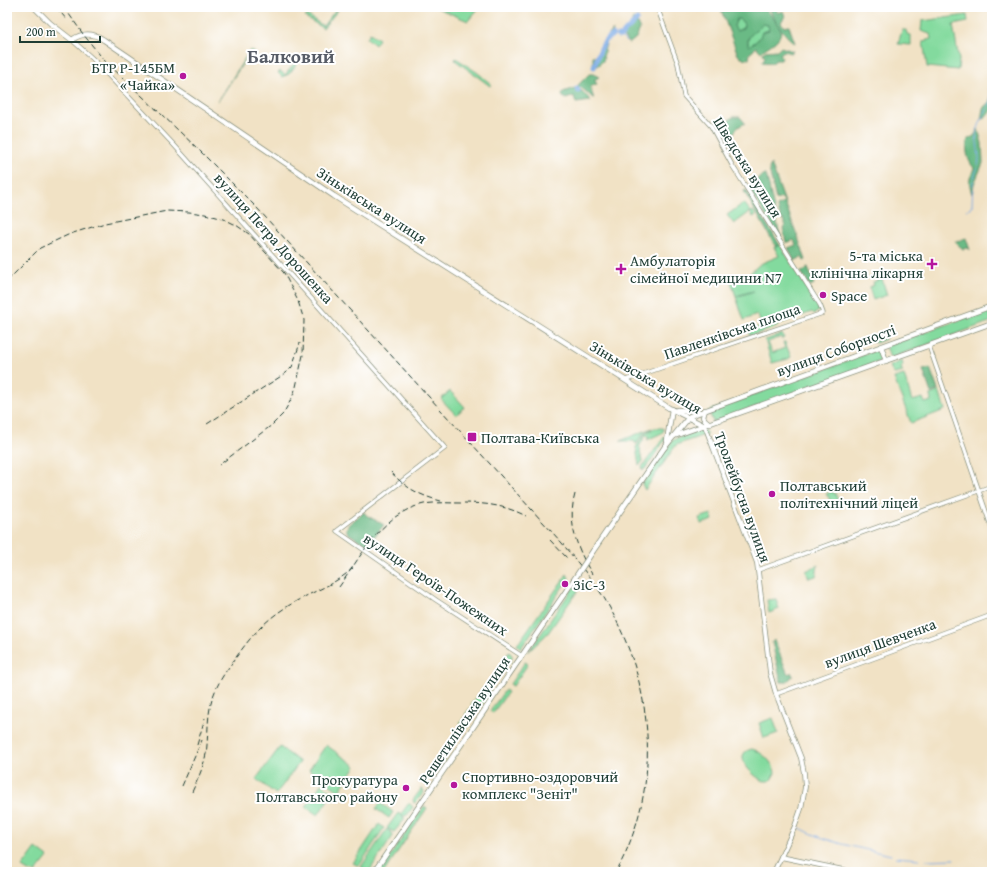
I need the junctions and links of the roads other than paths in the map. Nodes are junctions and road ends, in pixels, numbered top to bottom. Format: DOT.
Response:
graph roads {
  1 [pos="34,7"];
  2 [pos="657,7"];
  3 [pos="72,40"];
  4 [pos="992,308"];
  5 [pos="824,313"];
  6 [pos="992,323"];
  7 [pos="881,346"];
  8 [pos="929,346"];
  9 [pos="886,361"];
  10 [pos="626,380"];
  11 [pos="672,409"];
  12 [pos="705,410"];
  13 [pos="688,417"];
  14 [pos="710,424"];
  15 [pos="705,426"];
  16 [pos="670,428"];
  17 [pos="680,428"];
  18 [pos="672,437"];
  19 [pos="664,448"];
  20 [pos="992,486"];
  21 [pos="978,490"];
  22 [pos="992,529"];
  23 [pos="337,531"];
  24 [pos="758,570"];
  25 [pos="992,615"];
  26 [pos="522,656"];
  27 [pos="776,694"];
  28 [pos="781,857"];
  29 [pos="374,872"];
  30 [pos="774,872"];
  31 [pos="853,872"];
  1 -- 3 [label="main road"];
  2 -- 5 [label="street, Шведська вулиця"];
  3 -- 10 [label="main road, Зіньківська вулиця"];
  3 -- 23 [label="street, вулиця Петра Дорошенка"];
  4 -- 7 [label="main road, вулиця Соборності"];
  5 -- 10 [label="street, Павленківська площа"];
  6 -- 8 [label="main road, вулиця Соборності"];
  7 -- 9 [label="main road"];
  7 -- 12 [label="main road, вулиця Соборності"];
  8 -- 9 [label="main road, вулиця Соборності"];
  8 -- 21 [label="street"];
  9 -- 14 [label="main road, вулиця Соборності"];
  10 -- 11 [label="main road, Зіньківська вулиця"];
  11 -- 12 [label="main road"];
  11 -- 13 [label="main road, Зіньківська вулиця"];
  11 -- 16 [label="main road"];
  12 -- 13 [label="main road, вулиця Соборності"];
  12 -- 14 [label="main road"];
  13 -- 15 [label="main road, Зіньківська вулиця"];
  13 -- 17 [label="main road"];
  14 -- 15 [label="main road, вулиця Соборності"];
  15 -- 18 [label="main road"];
  15 -- 24 [label="main road, Тролейбусна вулиця"];
  16 -- 17 [label="main road"];
  16 -- 19 [label="main road"];
  17 -- 18 [label="main road"];
  18 -- 19 [label="main road"];
  19 -- 26 [label="main road, Решетилівська вулиця, bridge"];
  20 -- 21 [label="street"];
  21 -- 22 [label="street"];
  21 -- 24 [label="street"];
  23 -- 26 [label="street, вулиця Героїв-Пожежних"];
  24 -- 27 [label="main road, Тролейбусна вулиця"];
  25 -- 27 [label="street, вулиця Шевченка"];
  26 -- 29 [label="main road, Решетилівська вулиця"];
  27 -- 28 [label="main road, Тролейбусна вулиця"];
  28 -- 30 [label="main road, Тролейбусна вулиця"];
  28 -- 31 [label="main road"];
}
